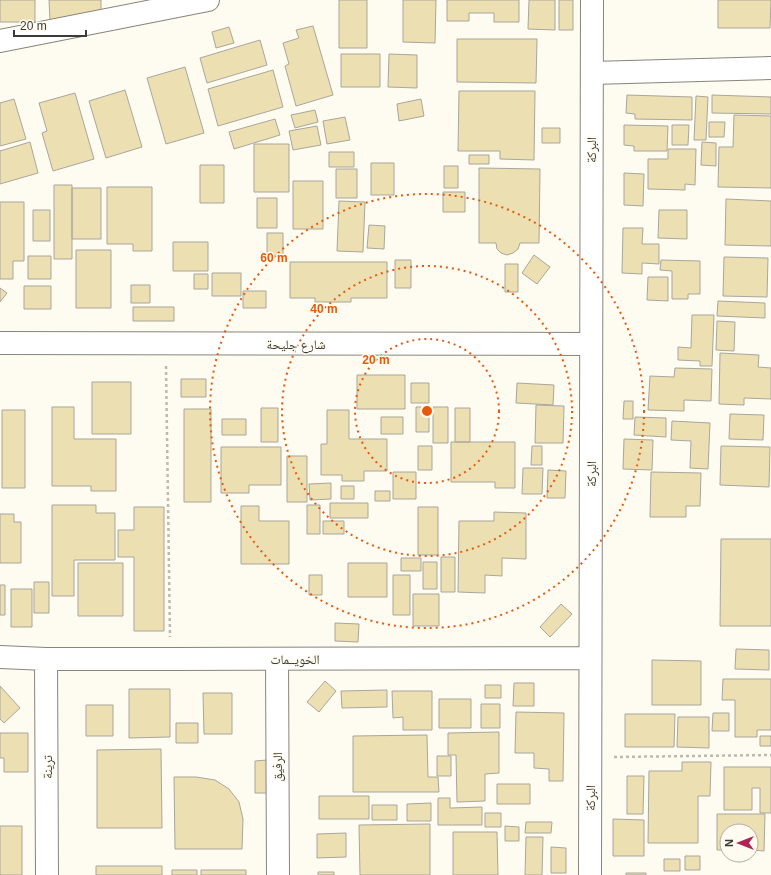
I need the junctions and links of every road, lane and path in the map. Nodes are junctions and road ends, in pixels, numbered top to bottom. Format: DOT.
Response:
graph roads {
  1 [pos="208,0"];
  2 [pos="592,0"];
  3 [pos="121,8"];
  4 [pos="0,41"];
  5 [pos="771,68"];
  6 [pos="592,73"];
  7 [pos="0,343"];
  8 [pos="166,344"];
  9 [pos="591,344"];
  10 [pos="0,657"];
  11 [pos="590,658"];
  12 [pos="46,659"];
  13 [pos="170,659"];
  14 [pos="276,659"];
  15 [pos="771,755"];
  16 [pos="590,757"];
  17 [pos="47,875"];
  18 [pos="278,875"];
  19 [pos="590,875"];
  1 -- 3 [label="street"];
  2 -- 6 [label="street, البركة"];
  3 -- 4 [label="street"];
  5 -- 6 [label="street"];
  6 -- 9 [label="street, البركة"];
  7 -- 8 [label="street, شارع جليحة"];
  8 -- 9 [label="street, شارع جليحة"];
  8 -- 13 [label="path"];
  9 -- 11 [label="street, البركة"];
  10 -- 12 [label="street, الخويــمات"];
  11 -- 14 [label="street, الخويــمات"];
  11 -- 16 [label="street, البركة"];
  12 -- 13 [label="street, الخويــمات"];
  12 -- 17 [label="street, ترينة"];
  13 -- 14 [label="street, الخويــمات"];
  14 -- 18 [label="street, الرفيق"];
  15 -- 16 [label="path"];
  16 -- 19 [label="street, البركة"];
}
